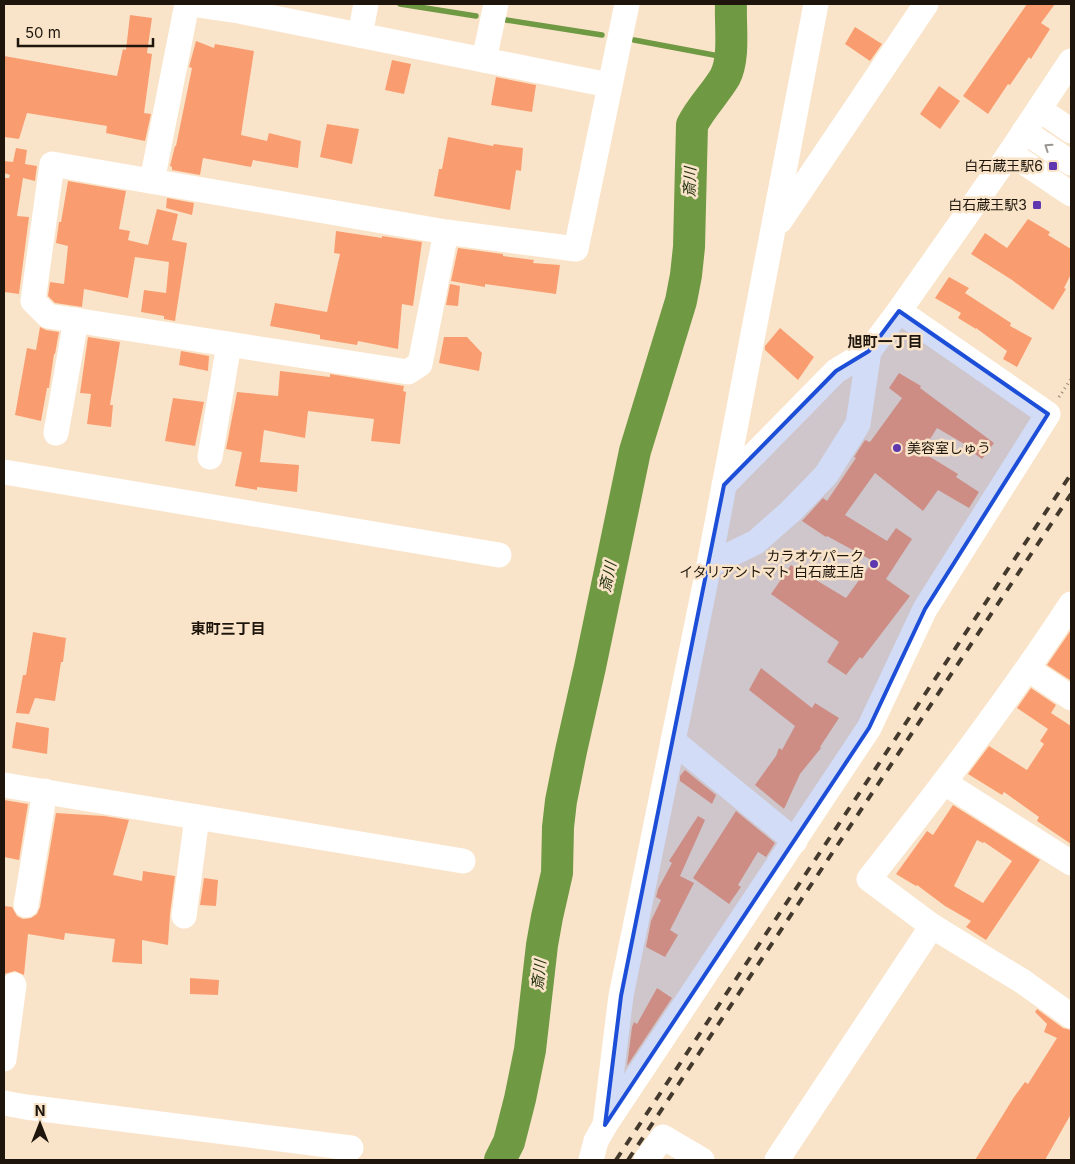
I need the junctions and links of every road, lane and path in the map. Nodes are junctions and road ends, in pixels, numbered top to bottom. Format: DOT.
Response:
graph roads {
  1 [pos="188,4"];
  2 [pos="366,4"];
  3 [pos="496,4"];
  4 [pos="627,4"];
  5 [pos="816,4"];
  6 [pos="926,4"];
  7 [pos="239,8"];
  8 [pos="360,35"];
  9 [pos="484,60"];
  10 [pos="1071,64"];
  11 [pos="609,85"];
  12 [pos="1039,109"];
  13 [pos="1024,131"];
  14 [pos="1071,131"];
  15 [pos="1010,153"];
  16 [pos="1071,163"];
  17 [pos="152,181"];
  18 [pos="1071,194"];
  19 [pos="774,230"];
  20 [pos="446,232"];
  21 [pos="900,311"];
  22 [pos="76,320"];
  23 [pos="229,344"];
  24 [pos="869,351"];
  25 [pos="56,433"];
  26 [pos="210,457"];
  27 [pos="4,472"];
  28 [pos="724,485"];
  29 [pos="499,555"];
  30 [pos="709,565"];
  31 [pos="1071,604"];
  32 [pos="1028,669"];
  33 [pos="1071,698"];
  34 [pos="673,741"];
  35 [pos="945,783"];
  36 [pos="4,786"];
  37 [pos="45,791"];
  38 [pos="197,817"];
  39 [pos="795,841"];
  40 [pos="463,861"];
  41 [pos="1071,863"];
  42 [pos="26,905"];
  43 [pos="184,916"];
  44 [pos="932,926"];
  45 [pos="14,985"];
  46 [pos="1071,1016"];
  47 [pos="4,1059"];
  48 [pos="4,1103"];
  49 [pos="605,1125"];
  50 [pos="351,1148"];
  51 [pos="591,1160"];
  52 [pos="646,1160"];
  53 [pos="702,1160"];
  54 [pos="777,1160"];
  1 -- 7 [label="street"];
  1 -- 17 [label="street"];
  2 -- 8 [label="street"];
  3 -- 9 [label="street"];
  4 -- 11 [label="street"];
  5 -- 19 [label="street"];
  6 -- 19 [label="street"];
  7 -- 8 [label="street"];
  8 -- 9 [label="street"];
  9 -- 11 [label="street"];
  10 -- 12 [label="street"];
  11 -- 20 [label="street"];
  12 -- 13 [label="street"];
  12 -- 14 [label="street"];
  13 -- 15 [label="street"];
  16 -- 13 [label="street, one-way"];
  15 -- 18 [label="street"];
  15 -- 21 [label="street"];
  17 -- 20 [label="street"];
  17 -- 22 [label="street"];
  19 -- 28 [label="street"];
  20 -- 23 [label="street"];
  21 -- 24 [label="street"];
  21 -- 39 [label="street"];
  22 -- 23 [label="street"];
  22 -- 25 [label="street"];
  23 -- 26 [label="street"];
  24 -- 28 [label="street"];
  24 -- 30 [label="street"];
  27 -- 29 [label="street"];
  28 -- 30 [label="street"];
  30 -- 34 [label="street"];
  31 -- 32 [label="street"];
  32 -- 33 [label="street"];
  32 -- 35 [label="street"];
  34 -- 39 [label="street"];
  34 -- 49 [label="street"];
  35 -- 41 [label="street"];
  35 -- 44 [label="street"];
  36 -- 37 [label="street"];
  37 -- 38 [label="street"];
  37 -- 42 [label="street"];
  38 -- 40 [label="street"];
  38 -- 43 [label="street"];
  39 -- 49 [label="street"];
  44 -- 46 [label="street"];
  44 -- 54 [label="street"];
  45 -- 47 [label="street"];
  48 -- 50 [label="street"];
  49 -- 51 [label="street"];
  52 -- 53 [label="street"];
}
